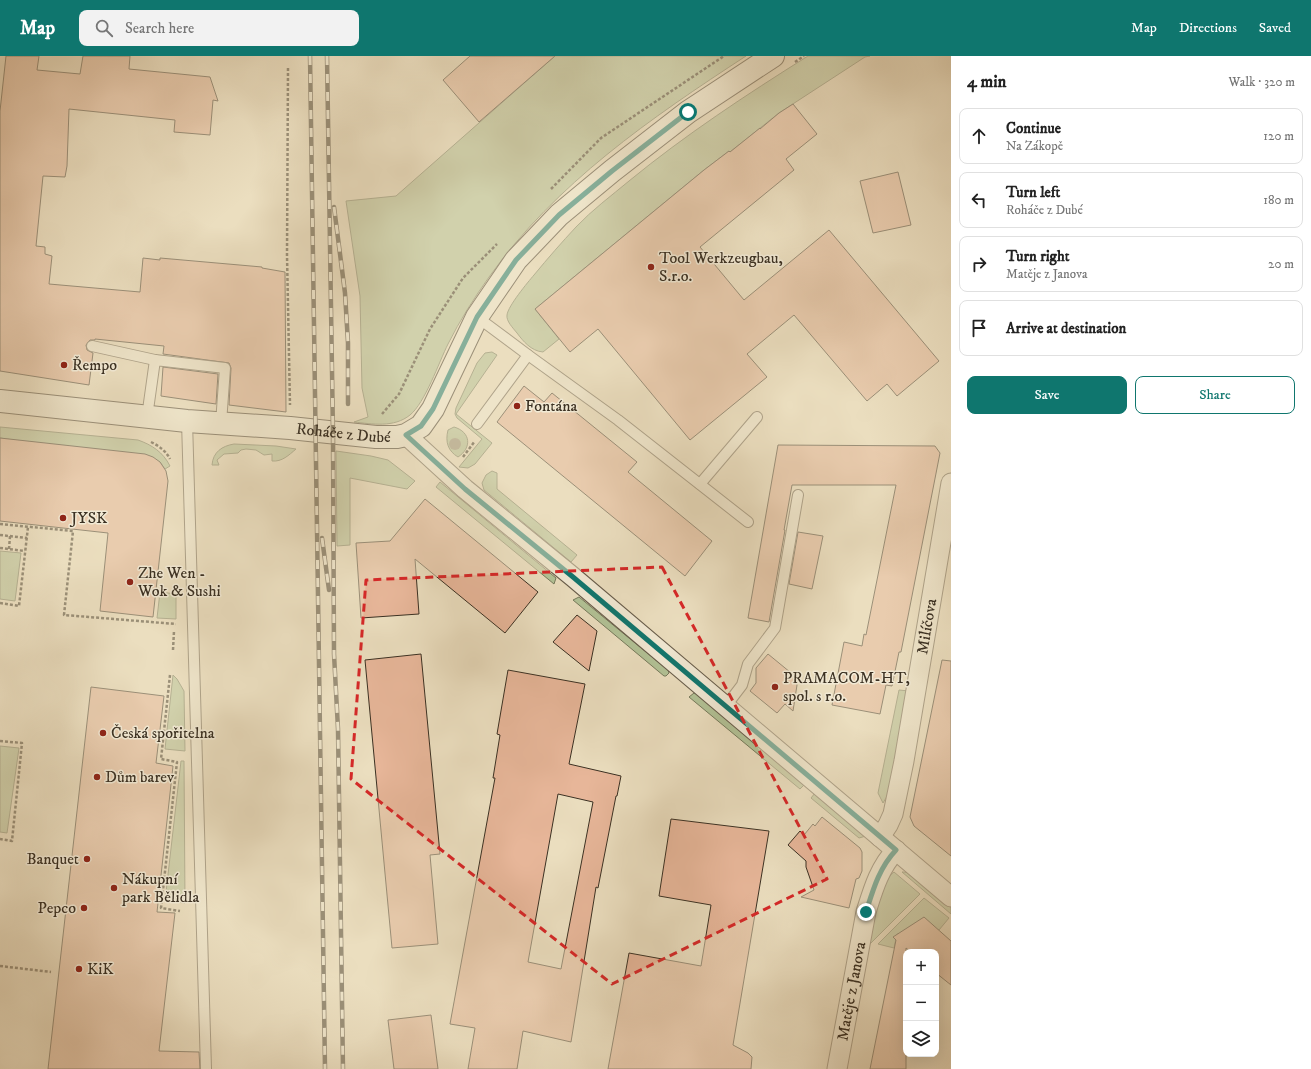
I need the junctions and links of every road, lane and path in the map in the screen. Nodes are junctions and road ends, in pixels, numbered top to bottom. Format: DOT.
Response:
graph roads {
  1 [pos="773,56"];
  2 [pos="288,68"];
  3 [pos="477,317"];
  4 [pos="92,346"];
  5 [pos="528,355"];
  6 [pos="155,360"];
  7 [pos="0,401"];
  8 [pos="147,417"];
  9 [pos="757,417"];
  10 [pos="187,421"];
  11 [pos="222,423"];
  12 [pos="477,424"];
  13 [pos="290,428"];
  14 [pos="406,435"];
  15 [pos="148,440"];
  16 [pos="171,461"];
  17 [pos="951,483"];
  18 [pos="700,484"];
  19 [pos="798,495"];
  20 [pos="748,522"];
  21 [pos="0,524"];
  22 [pos="28,527"];
  23 [pos="0,535"];
  24 [pos="10,536"];
  25 [pos="27,538"];
  26 [pos="0,548"];
  27 [pos="9,549"];
  28 [pos="26,551"];
  29 [pos="0,603"];
  30 [pos="175,624"];
  31 [pos="181,625"];
  32 [pos="172,650"];
  33 [pos="170,675"];
  34 [pos="726,706"];
  35 [pos="0,741"];
  36 [pos="880,837"];
  37 [pos="0,839"];
  38 [pos="896,850"];
  39 [pos="951,897"];
  40 [pos="180,911"];
  41 [pos="0,966"];
  42 [pos="51,972"];
  43 [pos="206,1069"];
  44 [pos="837,1069"];
  1 -- 3 [label="street"];
  2 -- 13 [label="path"];
  3 -- 5 [label="lane"];
  3 -- 14 [label="street"];
  4 -- 6 [label="lane"];
  5 -- 12 [label="lane"];
  5 -- 18 [label="lane"];
  6 -- 8 [label="lane"];
  6 -- 11 [label="lane"];
  7 -- 8 [label="street, Roháče z Dubé"];
  8 -- 10 [label="street, Roháče z Dubé"];
  9 -- 18 [label="lane"];
  10 -- 11 [label="street, Roháče z Dubé"];
  10 -- 43 [label="lane"];
  11 -- 13 [label="street, Roháče z Dubé"];
  13 -- 14 [label="street, Roháče z Dubé"];
  14 -- 34 [label="street, Roháče z Dubé"];
  15 -- 16 [label="path"];
  17 -- 36 [label="street, Milíčova"];
  18 -- 20 [label="lane"];
  19 -- 34 [label="lane"];
  21 -- 22 [label="path"];
  22 -- 25 [label="path"];
  22 -- 30 [label="path"];
  23 -- 24 [label="path"];
  24 -- 25 [label="path"];
  24 -- 27 [label="path"];
  25 -- 28 [label="path"];
  26 -- 27 [label="path"];
  27 -- 28 [label="path"];
  28 -- 29 [label="path"];
  30 -- 31 [label="path"];
  30 -- 32 [label="path"];
  33 -- 40 [label="path"];
  34 -- 36 [label="street, Roháče z Dubé"];
  35 -- 37 [label="path"];
  36 -- 38 [label="street, Roháče z Dubé"];
  38 -- 39 [label="street, Roháče z Dubé"];
  38 -- 44 [label="street, Matěje z Janova"];
  41 -- 42 [label="path"];
}
